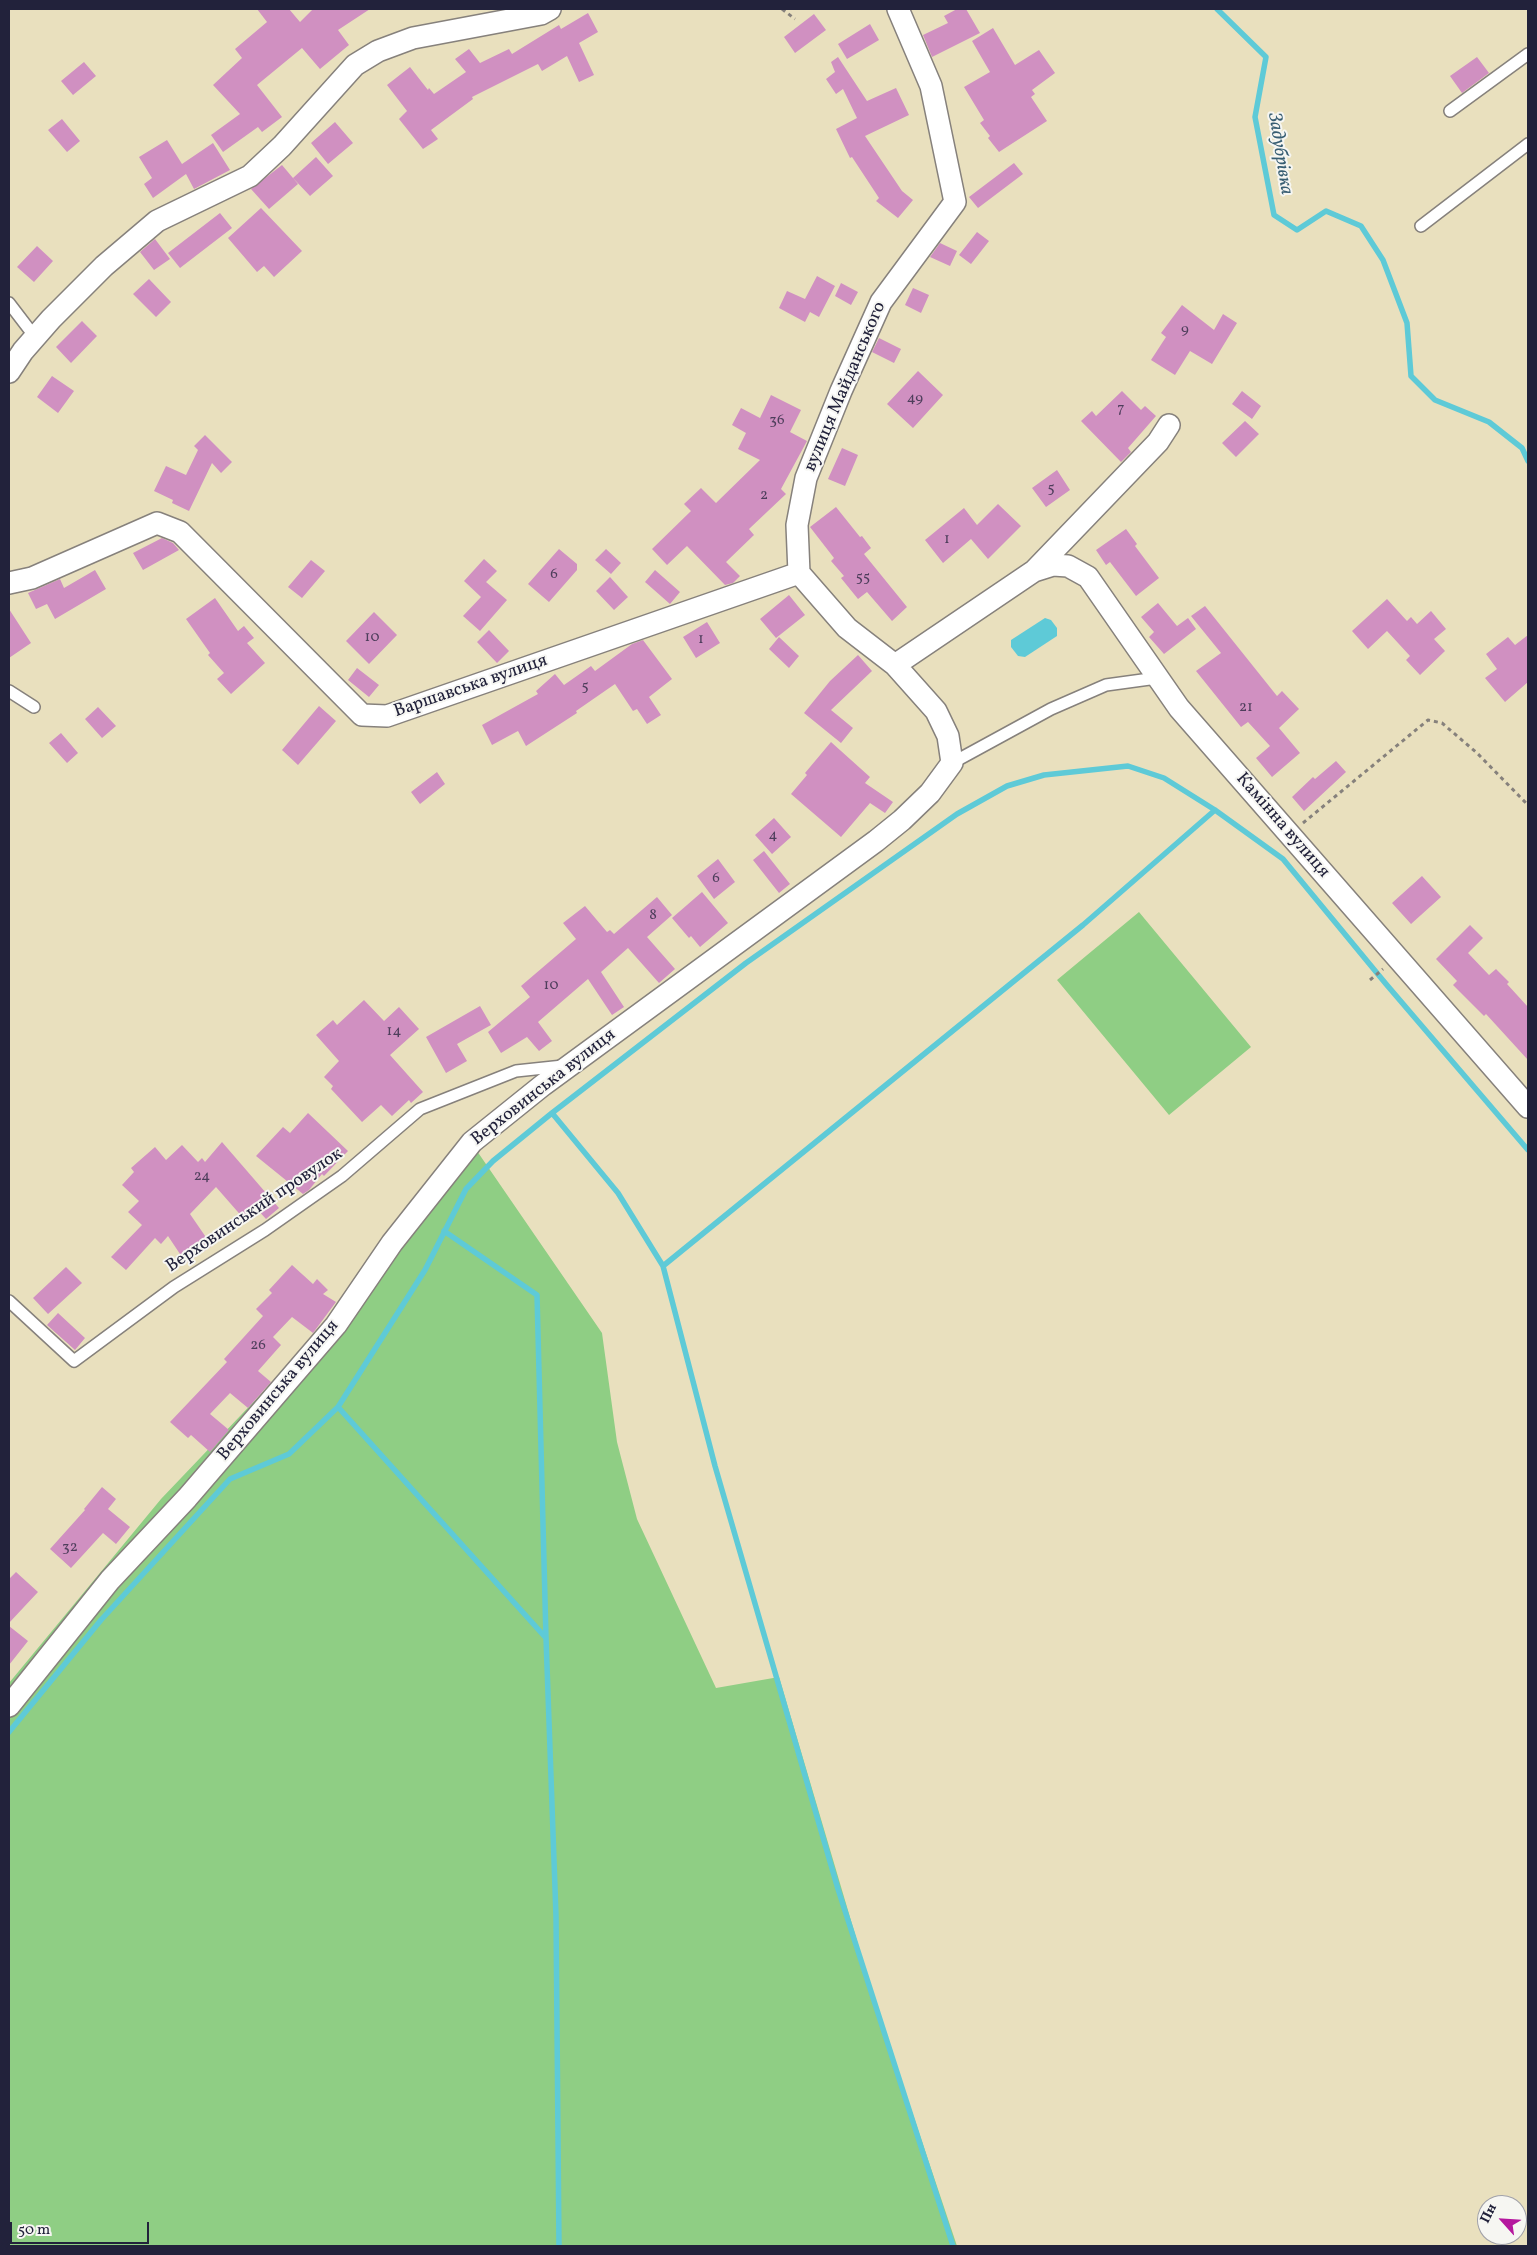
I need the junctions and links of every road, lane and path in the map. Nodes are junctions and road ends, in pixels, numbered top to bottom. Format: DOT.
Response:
graph roads {
  1 [pos="550,9"];
  2 [pos="782,9"];
  3 [pos="898,9"];
  4 [pos="795,19"];
  5 [pos="1528,54"];
  6 [pos="1450,111"];
  7 [pos="1528,144"];
  8 [pos="1421,226"];
  9 [pos="9,303"];
  10 [pos="35,337"];
  11 [pos="9,372"];
  12 [pos="1169,425"];
  13 [pos="1034,571"];
  14 [pos="799,573"];
  15 [pos="9,583"];
  16 [pos="895,665"];
  17 [pos="1157,678"];
  18 [pos="9,691"];
  19 [pos="34,707"];
  20 [pos="952,763"];
  21 [pos="1528,806"];
  22 [pos="1289,834"];
  23 [pos="571,1065"];
  24 [pos="1528,1106"];
  25 [pos="9,1301"];
  26 [pos="9,1706"];
  1 -- 10 [label="street"];
  2 -- 4 [label="path"];
  3 -- 14 [label="street, вулиця Майданського"];
  5 -- 6 [label="lane"];
  7 -- 8 [label="lane"];
  9 -- 10 [label="lane"];
  10 -- 11 [label="street"];
  12 -- 13 [label="street, Камінна вулиця"];
  13 -- 16 [label="street, Камінна вулиця"];
  13 -- 17 [label="street, Камінна вулиця"];
  14 -- 15 [label="street, Варшавська вулиця"];
  14 -- 16 [label="street"];
  16 -- 20 [label="street"];
  17 -- 20 [label="lane"];
  17 -- 22 [label="street, Камінна вулиця"];
  18 -- 19 [label="lane"];
  20 -- 23 [label="street, Верховинська вулиця"];
  21 -- 22 [label="path"];
  22 -- 24 [label="street, Камінна вулиця"];
  23 -- 25 [label="lane, Верховинський провулок"];
  23 -- 26 [label="street, Верховинська вулиця"];
}
